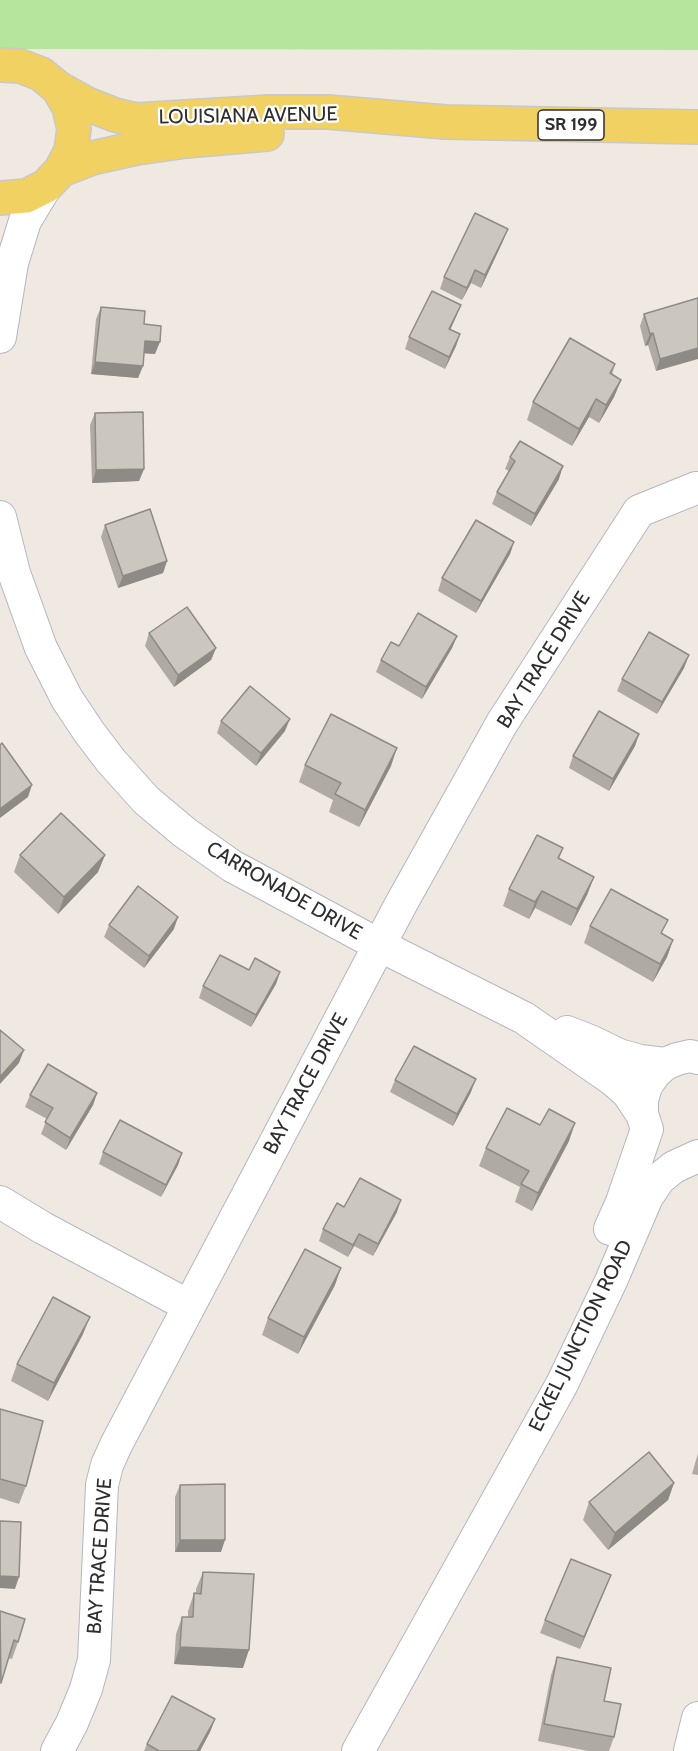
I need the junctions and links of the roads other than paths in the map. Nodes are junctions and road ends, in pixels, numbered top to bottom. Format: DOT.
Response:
graph roads {
  1 [pos="0,65"];
  2 [pos="58,88"];
  3 [pos="445,122"];
  4 [pos="698,127"];
  5 [pos="54,178"];
  6 [pos="0,198"];
  7 [pos="0,337"];
  8 [pos="696,489"];
  9 [pos="0,517"];
  10 [pos="379,945"];
  11 [pos="524,1018"];
  12 [pos="688,1058"];
  13 [pos="644,1122"];
  14 [pos="698,1155"];
  15 [pos="0,1202"];
  16 [pos="189,1306"];
  17 [pos="479,1533"];
  18 [pos="698,1718"];
  19 [pos="57,1751"];
  20 [pos="358,1751"];
  21 [pos="690,1751"];
  1 -- 2 [label="main road, LOUISIANA AVENUE"];
  2 -- 3 [label="main road, LOUISIANA AVENUE"];
  2 -- 5 [label="main road, LOUISIANA AVENUE"];
  3 -- 4 [label="main road, LOUISIANA AVENUE / SR 199"];
  3 -- 5 [label="main road, LOUISIANA AVENUE"];
  5 -- 6 [label="main road, LOUISIANA AVENUE"];
  5 -- 7 [label="street"];
  8 -- 10 [label="street, BAY TRACE DRIVE"];
  9 -- 10 [label="street, CARRONADE DRIVE"];
  10 -- 11 [label="street, CARRONADE DRIVE"];
  10 -- 16 [label="street, BAY TRACE DRIVE"];
  11 -- 12 [label="street, CARRONADE DRIVE"];
  11 -- 13 [label="street, CARRONADE DRIVE"];
  12 -- 13 [label="street, ECKEL JUNCTION ROAD"];
  13 -- 14 [label="street, ECKEL JUNCTION ROAD"];
  13 -- 17 [label="street, ECKEL JUNCTION ROAD"];
  14 -- 17 [label="street, ECKEL JUNCTION ROAD"];
  15 -- 16 [label="street"];
  16 -- 19 [label="street, BAY TRACE DRIVE"];
  17 -- 20 [label="street, ECKEL JUNCTION ROAD"];
  18 -- 21 [label="street"];
}
